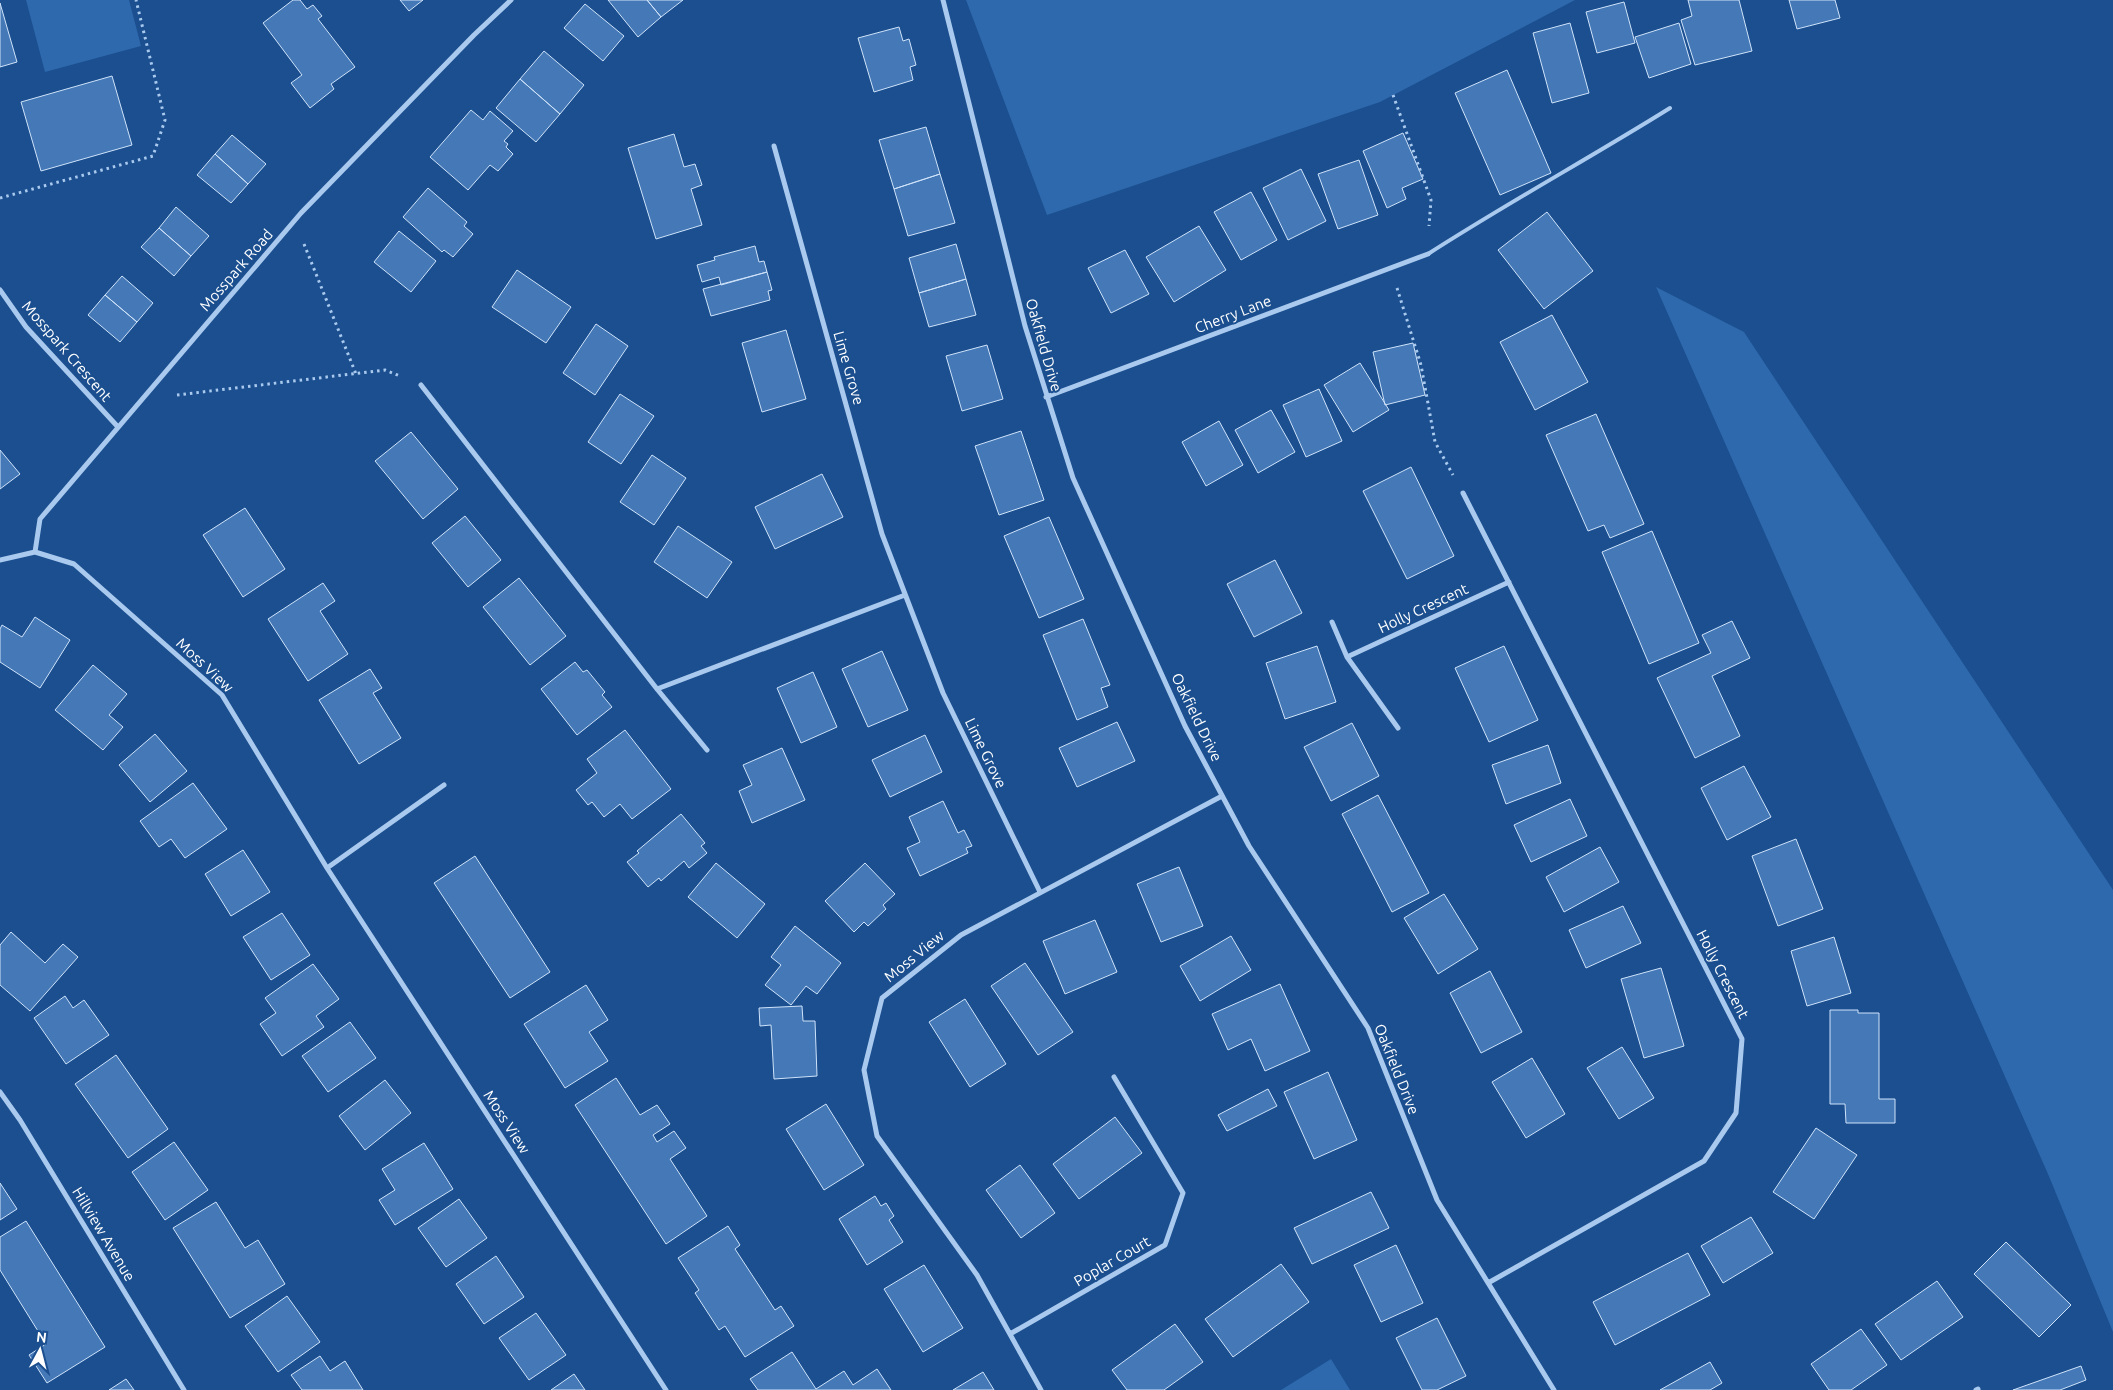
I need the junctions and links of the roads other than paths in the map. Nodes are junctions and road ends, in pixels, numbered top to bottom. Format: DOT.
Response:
graph roads {
  1 [pos="511,0"];
  2 [pos="943,0"];
  3 [pos="1670,108"];
  4 [pos="774,146"];
  5 [pos="1428,254"];
  6 [pos="0,290"];
  7 [pos="421,385"];
  8 [pos="1046,398"];
  9 [pos="118,427"];
  10 [pos="1463,493"];
  11 [pos="35,552"];
  12 [pos="0,560"];
  13 [pos="1509,582"];
  14 [pos="905,595"];
  15 [pos="1332,622"];
  16 [pos="1347,657"];
  17 [pos="657,689"];
  18 [pos="1398,728"];
  19 [pos="707,750"];
  20 [pos="444,785"];
  21 [pos="1222,796"];
  22 [pos="327,868"];
  23 [pos="1040,892"];
  24 [pos="1114,1077"];
  25 [pos="0,1092"];
  26 [pos="1488,1283"];
  27 [pos="1010,1334"];
  28 [pos="184,1390"];
  29 [pos="666,1390"];
  30 [pos="1042,1390"];
  31 [pos="1554,1390"];
  1 -- 9 [label="street, Mosspark Road"];
  2 -- 8 [label="street, Oakfield Drive"];
  3 -- 5 [label="lane"];
  4 -- 14 [label="street, Lime Grove"];
  5 -- 8 [label="street, Cherry Lane"];
  6 -- 9 [label="street, Mosspark Crescent"];
  7 -- 17 [label="street"];
  8 -- 21 [label="street, Oakfield Drive"];
  9 -- 11 [label="street, Mosspark Road"];
  10 -- 13 [label="street, Holly Crescent"];
  11 -- 12 [label="street"];
  11 -- 22 [label="street, Moss View"];
  13 -- 16 [label="street, Holly Crescent"];
  13 -- 26 [label="street, Holly Crescent"];
  14 -- 17 [label="street"];
  14 -- 23 [label="street, Lime Grove"];
  15 -- 16 [label="street"];
  16 -- 18 [label="street"];
  17 -- 19 [label="street"];
  20 -- 22 [label="street"];
  21 -- 23 [label="street, Moss View"];
  21 -- 26 [label="street, Oakfield Drive"];
  22 -- 29 [label="street, Moss View"];
  23 -- 27 [label="street, Moss View"];
  24 -- 27 [label="street, Poplar Court"];
  25 -- 28 [label="street, Hillview Avenue"];
  26 -- 31 [label="street, Oakfield Drive"];
  27 -- 30 [label="street, Moss View"];
}
